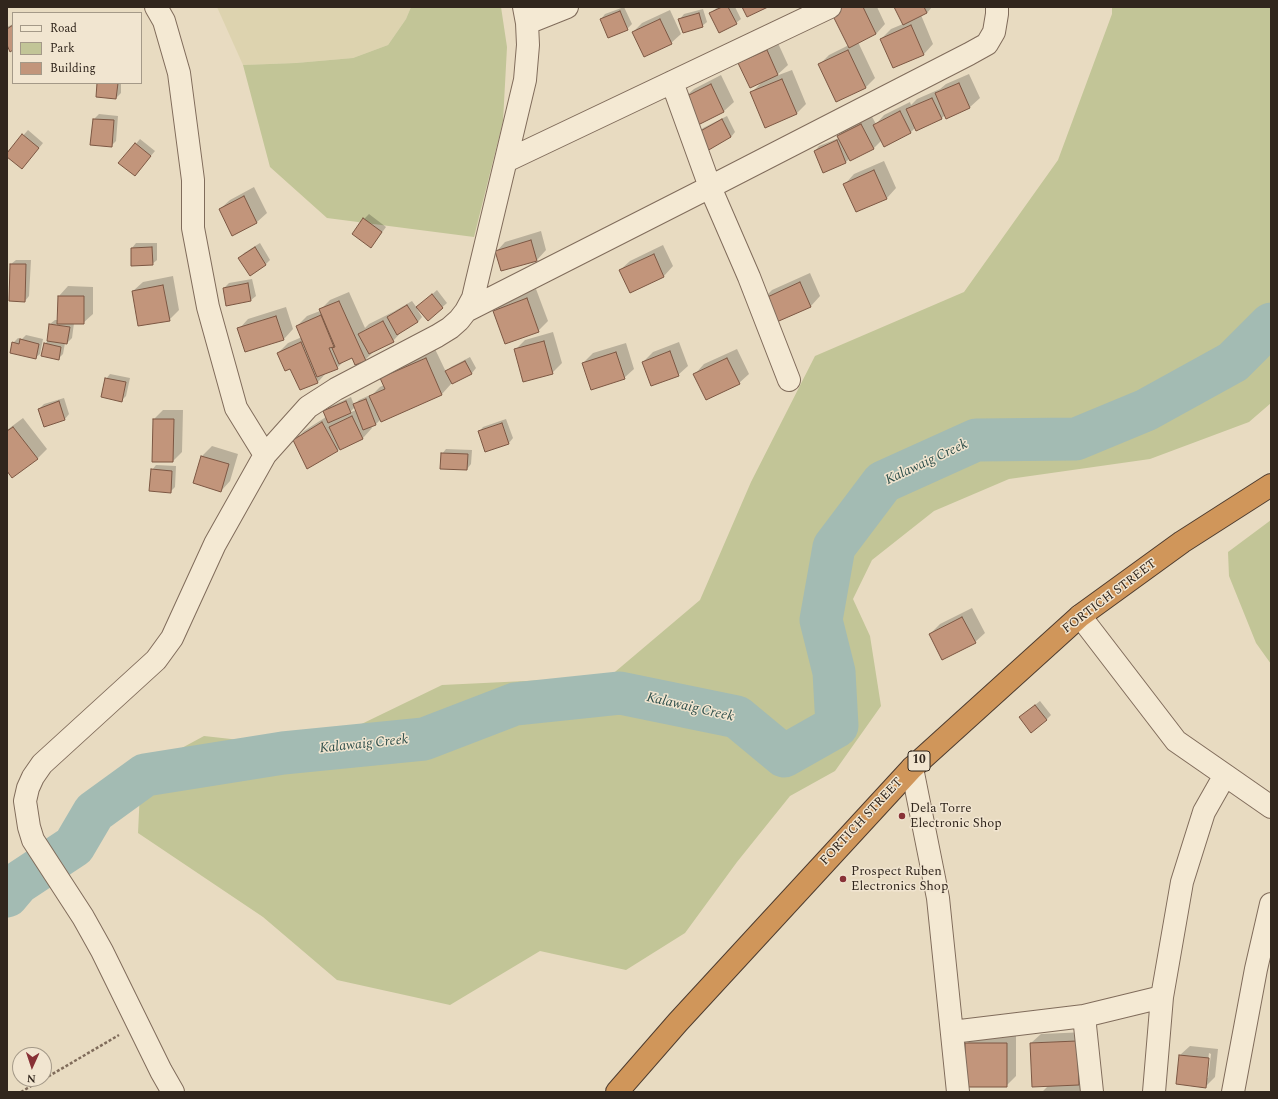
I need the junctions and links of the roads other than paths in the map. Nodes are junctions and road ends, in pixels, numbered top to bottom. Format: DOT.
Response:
graph roads {
  1 [pos="156,7"];
  2 [pos="567,7"];
  3 [pos="830,7"];
  4 [pos="997,7"];
  5 [pos="526,15"];
  6 [pos="672,82"];
  7 [pos="506,161"];
  8 [pos="710,187"];
  9 [pos="466,311"];
  10 [pos="789,380"];
  11 [pos="265,455"];
  12 [pos="1271,485"];
  13 [pos="1080,616"];
  14 [pos="912,768"];
  15 [pos="1225,775"];
  16 [pos="1271,807"];
  17 [pos="1271,904"];
  18 [pos="1162,997"];
  19 [pos="1084,1016"];
  20 [pos="952,1032"];
  21 [pos="173,1092"];
  22 [pos="617,1092"];
  23 [pos="958,1092"];
  24 [pos="1092,1092"];
  25 [pos="1154,1092"];
  26 [pos="1233,1092"];
  1 -- 11 [label="street"];
  2 -- 5 [label="street"];
  3 -- 6 [label="street"];
  4 -- 8 [label="street"];
  5 -- 7 [label="street"];
  6 -- 7 [label="street"];
  6 -- 8 [label="street"];
  7 -- 9 [label="street"];
  8 -- 9 [label="street"];
  8 -- 10 [label="street"];
  9 -- 11 [label="street"];
  11 -- 21 [label="street"];
  12 -- 13 [label="highway, FORTICH STREET / 10"];
  13 -- 14 [label="highway, FORTICH STREET / 10"];
  13 -- 15 [label="street"];
  14 -- 20 [label="street"];
  14 -- 22 [label="highway, FORTICH STREET / 10"];
  15 -- 16 [label="street"];
  15 -- 18 [label="street"];
  17 -- 26 [label="street"];
  18 -- 19 [label="street"];
  18 -- 25 [label="street"];
  19 -- 20 [label="street"];
  19 -- 24 [label="street"];
  20 -- 23 [label="street"];
}
